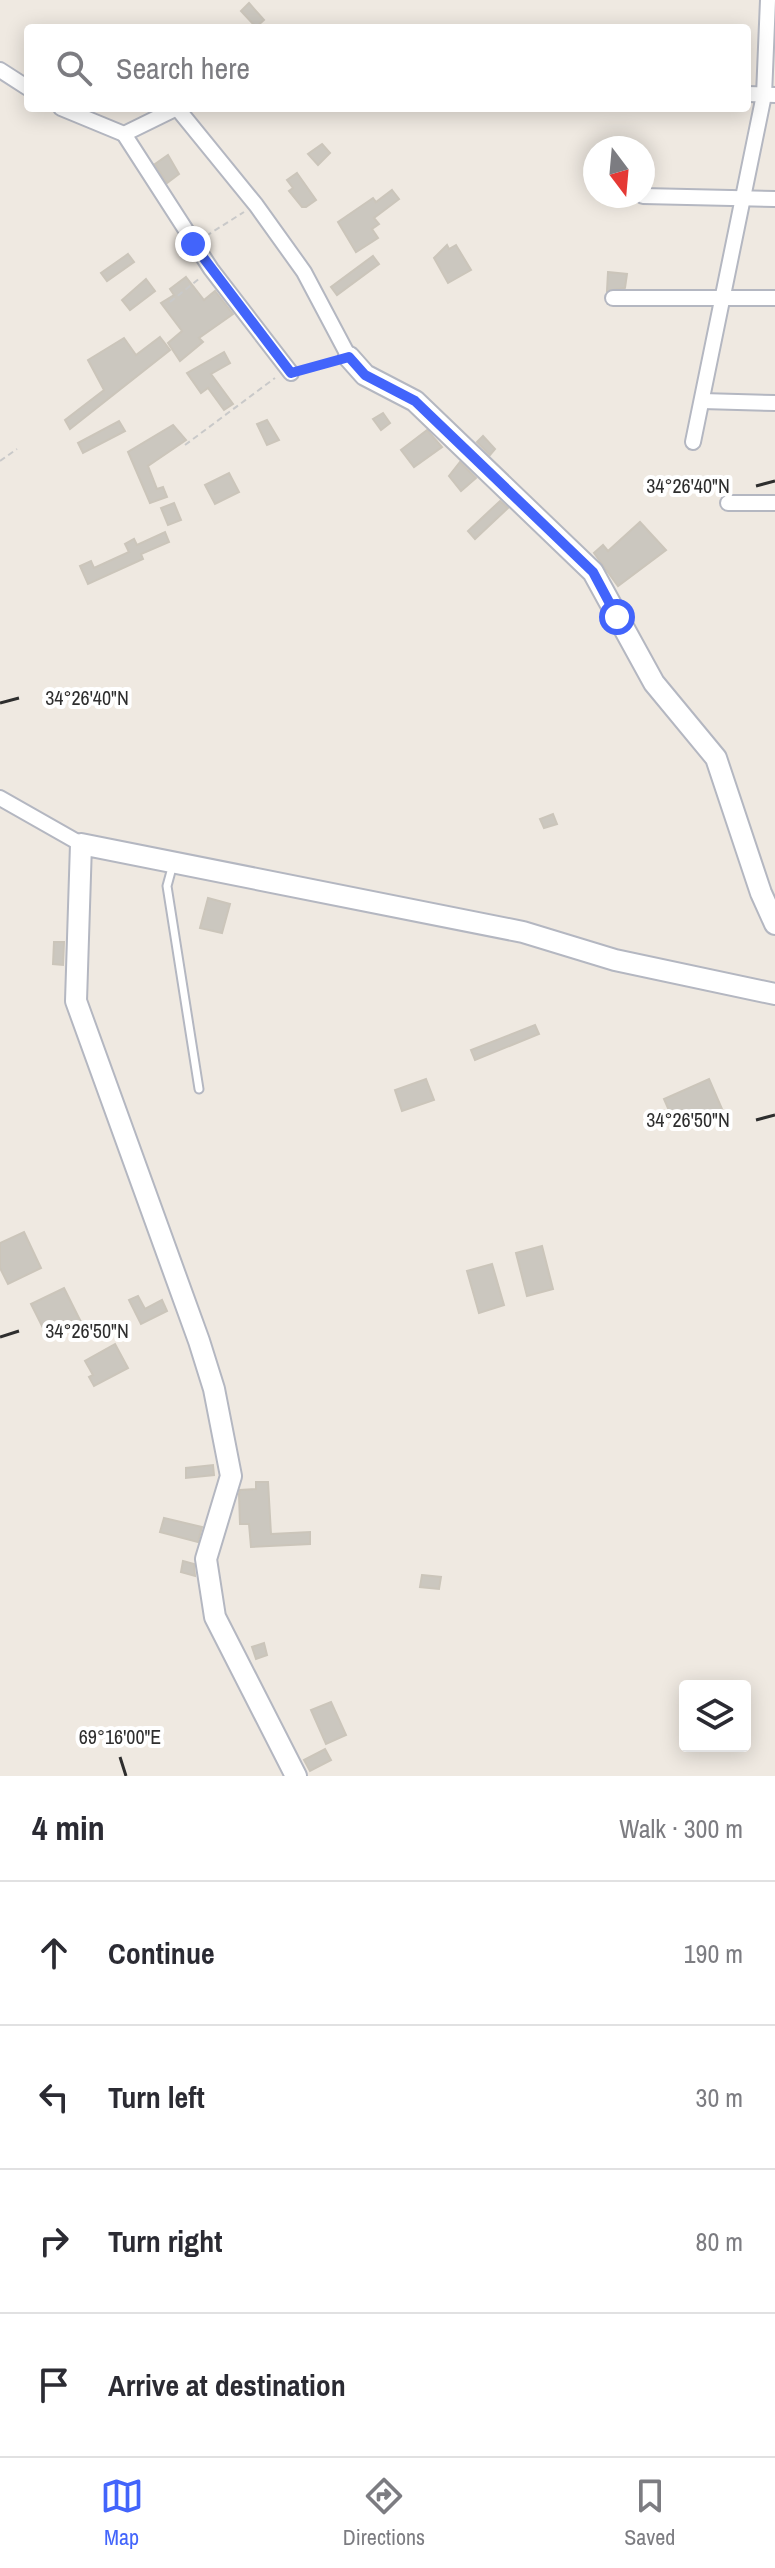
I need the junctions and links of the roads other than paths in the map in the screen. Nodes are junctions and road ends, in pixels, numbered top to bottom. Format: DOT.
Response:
graph roads {
  1 [pos="768,0"];
  2 [pos="0,70"];
  3 [pos="24,85"];
  4 [pos="769,95"];
  5 [pos="71,112"];
  6 [pos="169,112"];
  7 [pos="180,112"];
  8 [pos="124,134"];
  9 [pos="655,196"];
  10 [pos="743,199"];
  11 [pos="775,199"];
  12 [pos="724,297"];
  13 [pos="613,298"];
  14 [pos="775,298"];
  15 [pos="349,357"];
  16 [pos="291,373"];
  17 [pos="702,401"];
  18 [pos="775,403"];
  19 [pos="693,442"];
  20 [pos="728,503"];
  21 [pos="775,503"];
  22 [pos="0,798"];
  23 [pos="81,844"];
  24 [pos="173,862"];
  25 [pos="775,924"];
  26 [pos="775,994"];
  27 [pos="199,1089"];
  28 [pos="296,1776"];
  1 -- 4 [label="street"];
  2 -- 3 [label="street"];
  4 -- 10 [label="street"];
  5 -- 8 [label="street"];
  6 -- 8 [label="street"];
  7 -- 15 [label="street"];
  8 -- 16 [label="street"];
  9 -- 10 [label="street"];
  10 -- 11 [label="street"];
  10 -- 12 [label="street"];
  12 -- 13 [label="street"];
  12 -- 14 [label="street"];
  12 -- 17 [label="street"];
  15 -- 25 [label="street"];
  17 -- 18 [label="street"];
  17 -- 19 [label="street"];
  20 -- 21 [label="street"];
  22 -- 23 [label="street"];
  23 -- 24 [label="street"];
  23 -- 28 [label="street"];
  24 -- 26 [label="street"];
  24 -- 27 [label="lane"];
}
